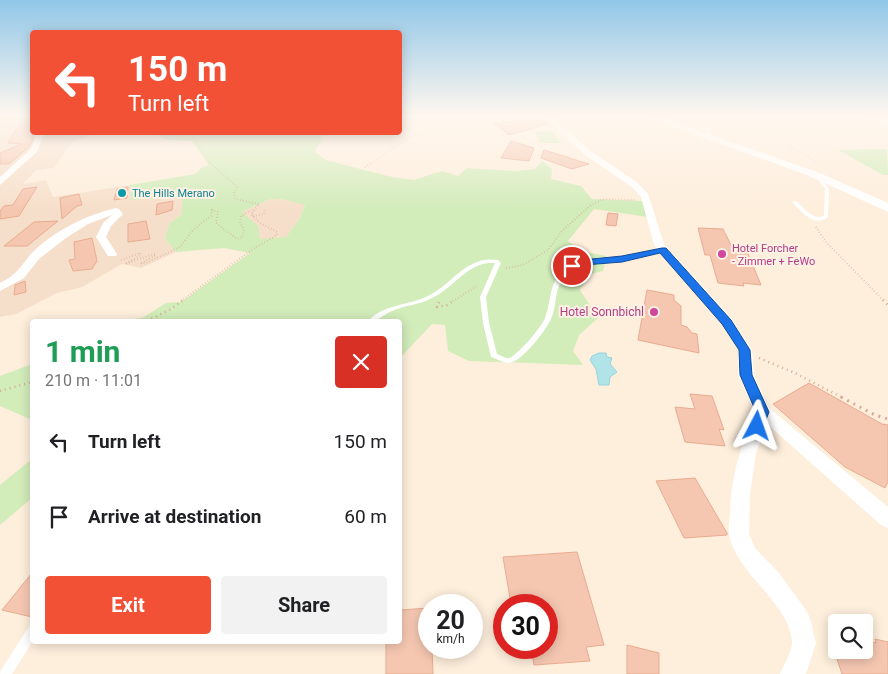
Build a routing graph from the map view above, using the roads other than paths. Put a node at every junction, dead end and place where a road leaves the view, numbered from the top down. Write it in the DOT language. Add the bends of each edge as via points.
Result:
graph roads {
  1 [pos="36,146"];
  2 [pos="581,146"];
  3 [pos="733,146"];
  4 [pos="16,168"];
  5 [pos="0,169"];
  6 [pos="822,178"];
  7 [pos="0,182"];
  8 [pos="794,202"];
  9 [pos="888,208"];
  10 [pos="662,250"];
  11 [pos="116,257"];
  12 [pos="0,287"];
  13 [pos="374,319"];
  14 [pos="763,412"];
  15 [pos="888,519"];
  16 [pos="30,635"];
  17 [pos="5,674"];
  18 [pos="794,674"];
  1 -- 4 [label="street"];
  2 -- 10 [label="street" via="635,185 645,196"];
  3 -- 6 [label="street"];
  4 -- 5 [label="street"];
  4 -- 7 [label="street"];
  6 -- 8 [label="lane" via="821,182 827,188 826,217 820,220 808,215"];
  6 -- 9 [label="street"];
  10 -- 13 [label="lane" via="572,266 554,288 546,320 520,356 512,360 494,355 486,323 483,298 498,263 496,261 485,261 466,270 434,295 382,311"];
  10 -- 14 [label="street" via="727,322 745,350 746,375"];
  11 -- 12 [label="street" via="102,237 106,225 118,214 116,211 99,215 66,234 34,258 26,270"];
  14 -- 15 [label="street"];
  14 -- 18 [label="street" via="747,453 740,494 739,534 748,555 798,618 804,643"];
  16 -- 17 [label="lane"];
}
